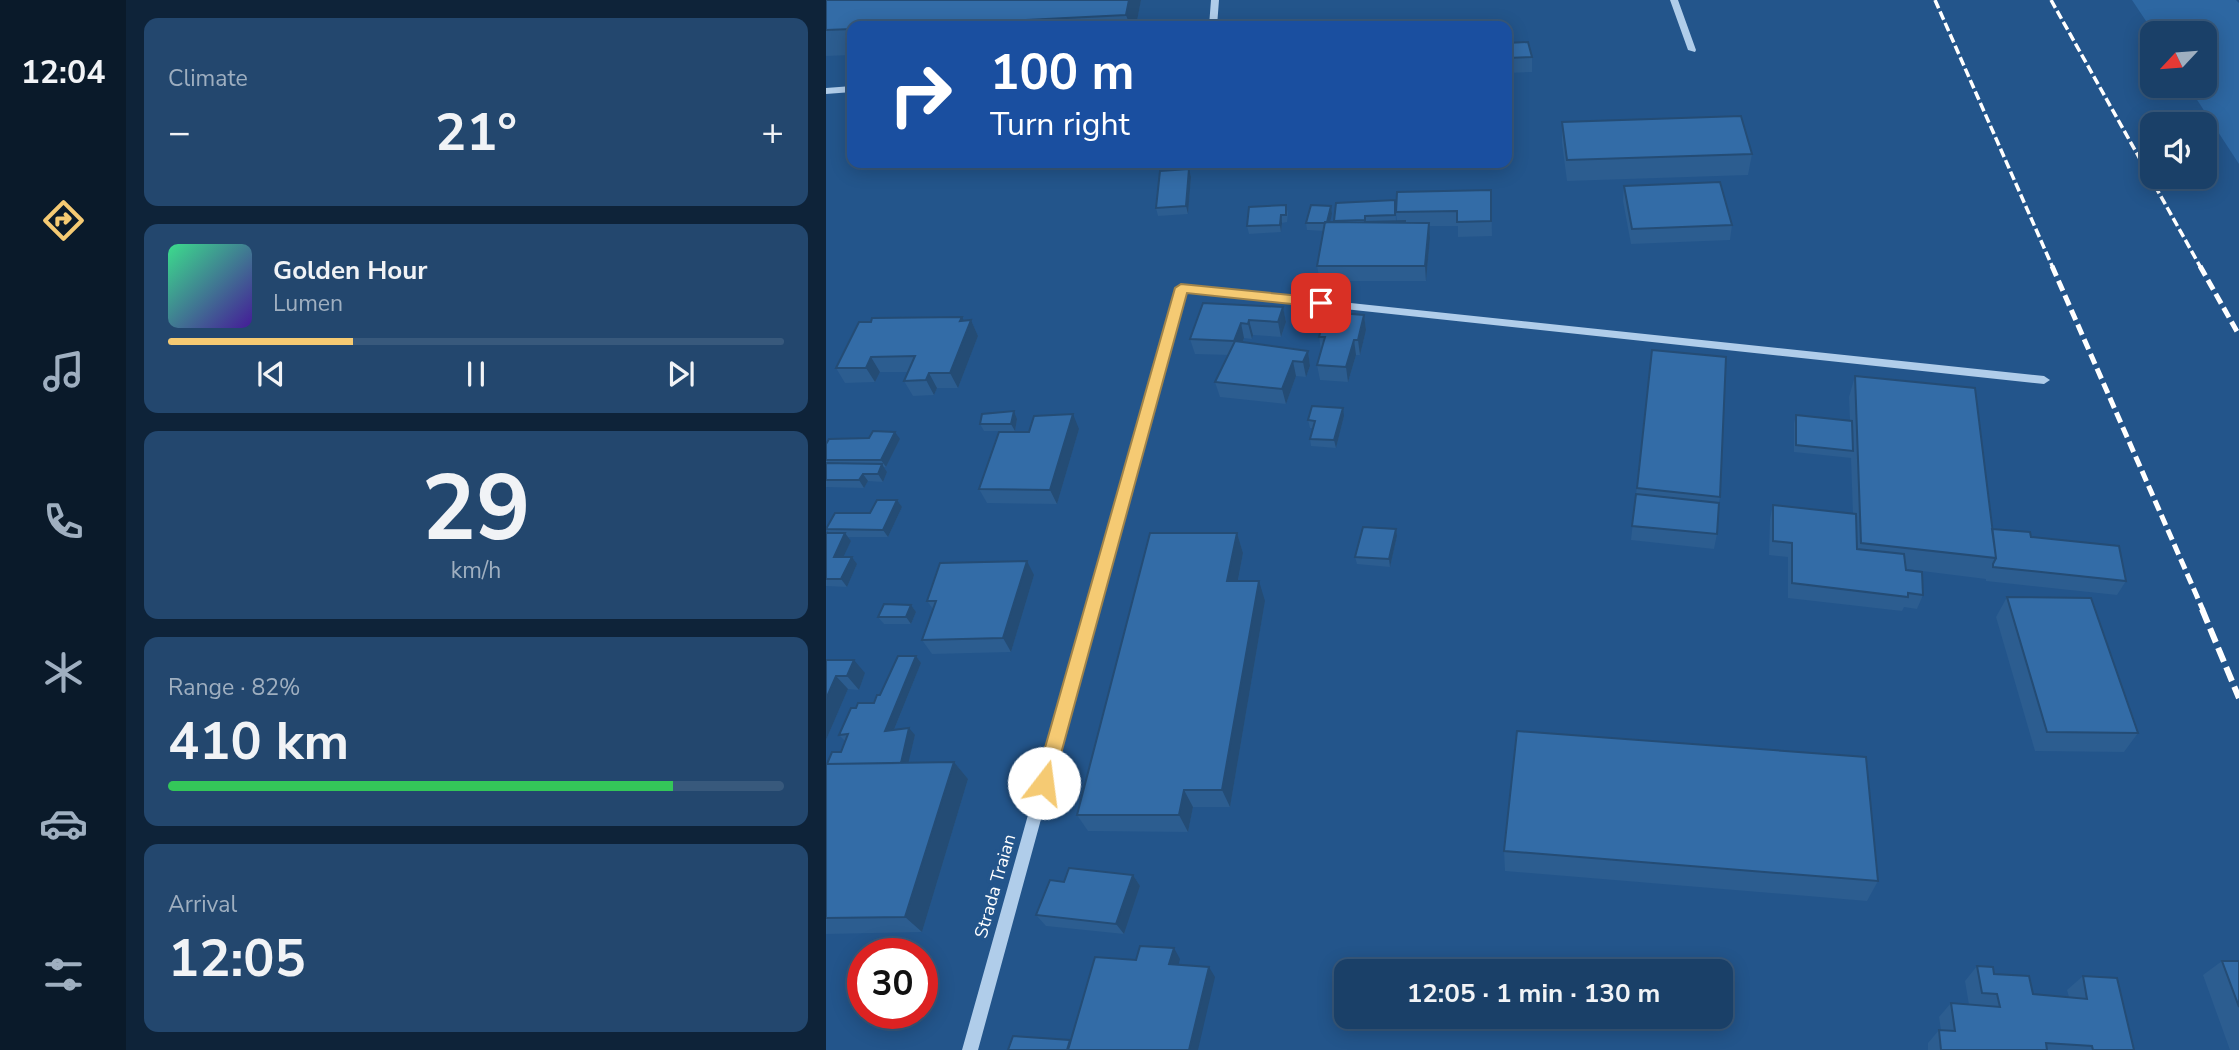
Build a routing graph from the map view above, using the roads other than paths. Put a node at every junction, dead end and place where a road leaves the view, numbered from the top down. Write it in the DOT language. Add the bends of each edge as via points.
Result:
graph roads {
  1 [pos="1215,0"];
  2 [pos="1674,0"];
  3 [pos="1213,21"];
  4 [pos="1692,50"];
  5 [pos="847,89"];
  6 [pos="826,91"];
  7 [pos="2044,380"];
  8 [pos="970,1050"];
  1 -- 3 [label="street"];
  2 -- 4 [label="lane"];
  5 -- 6 [label="street"];
  7 -- 8 [label="street, Strada Traian" via="1181,288"];
}
